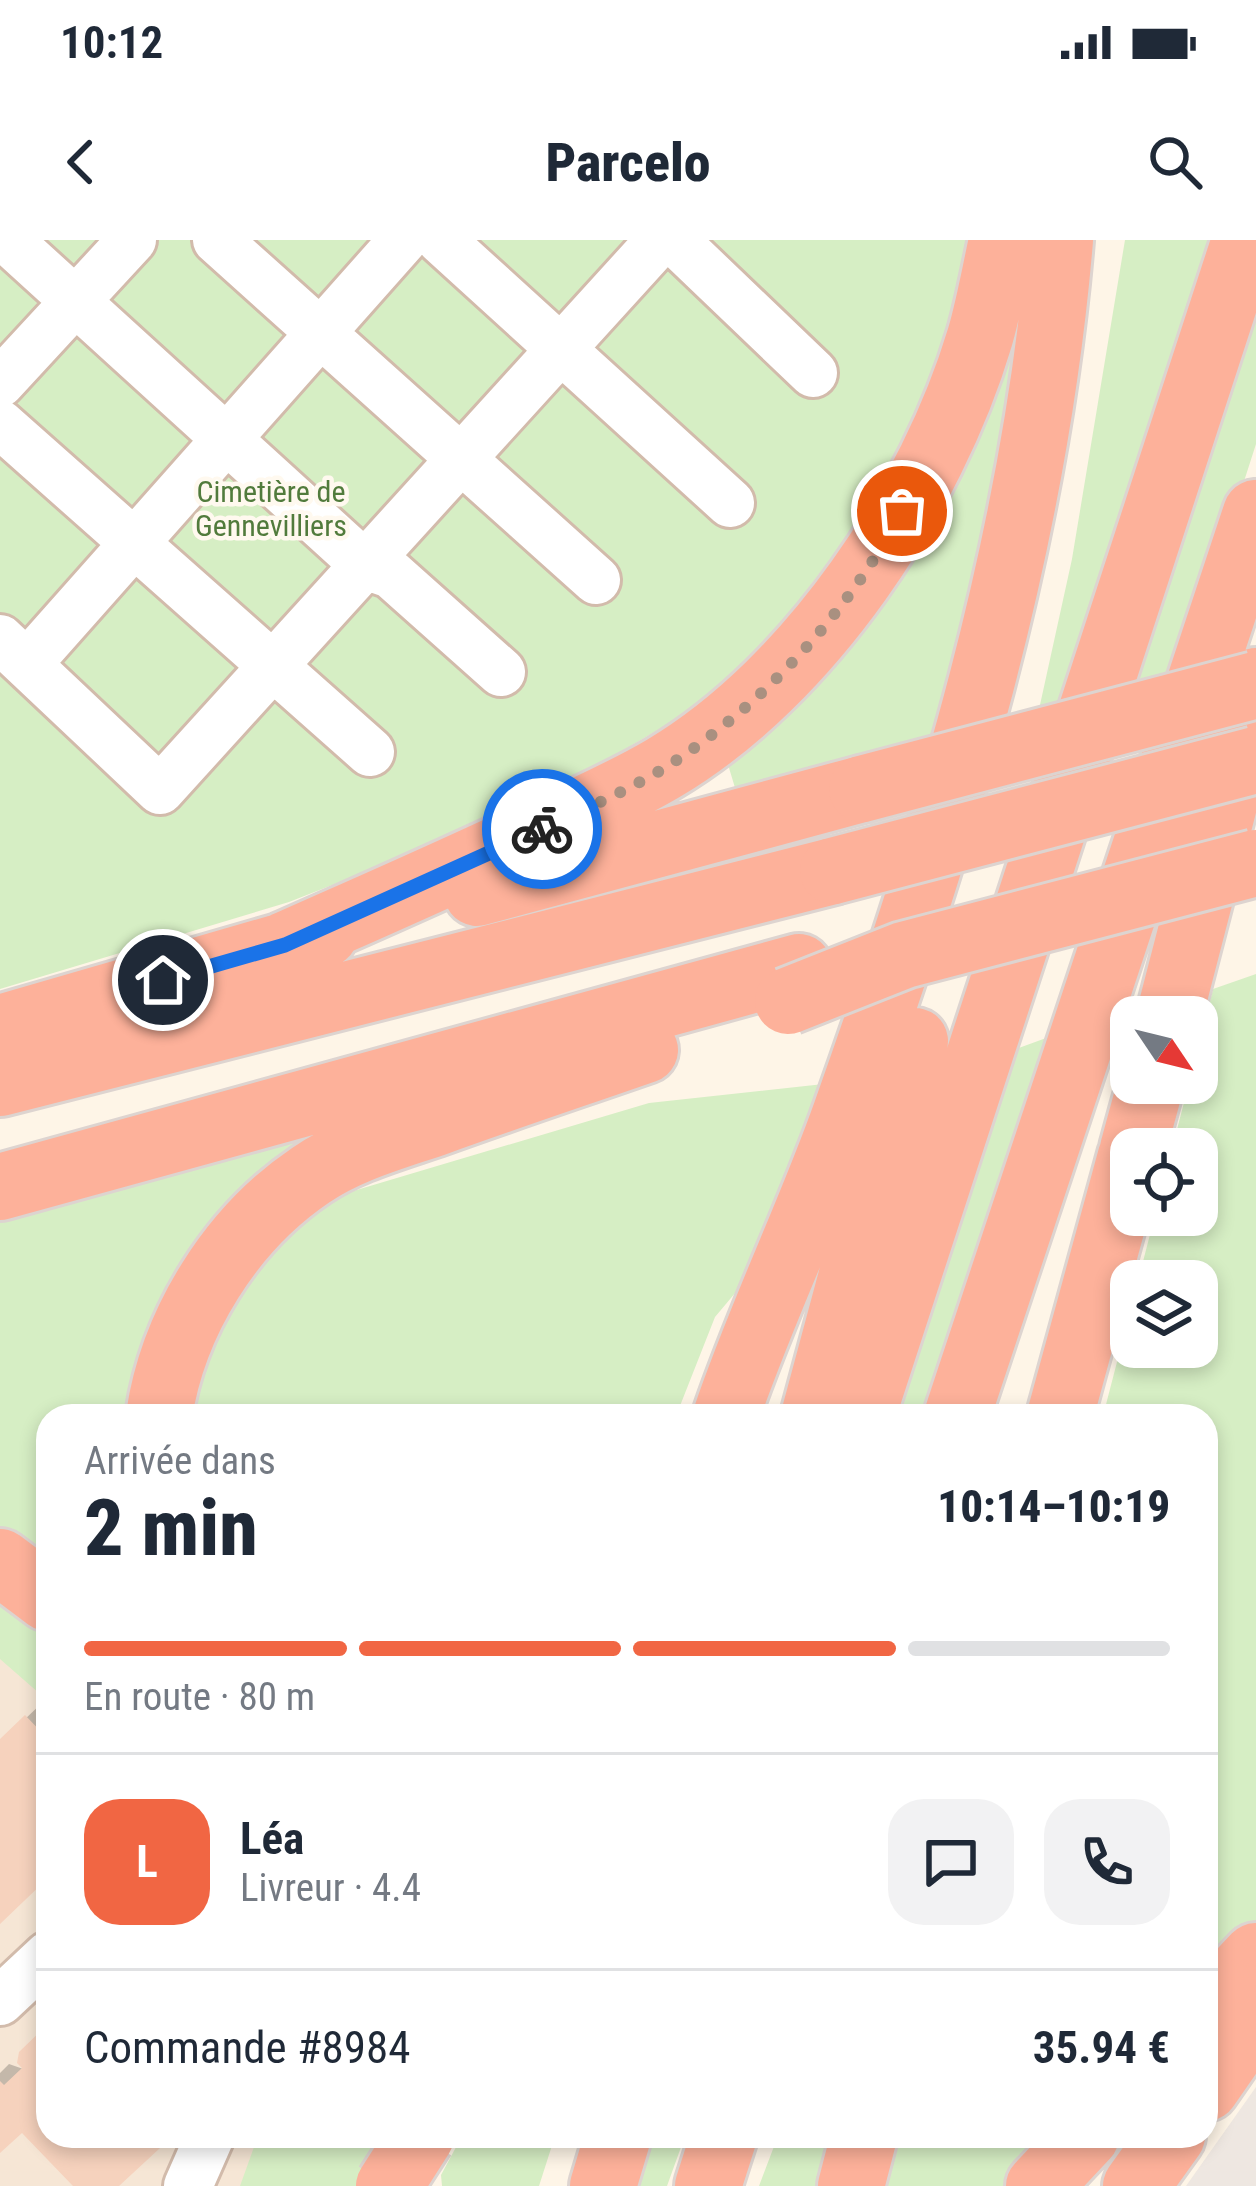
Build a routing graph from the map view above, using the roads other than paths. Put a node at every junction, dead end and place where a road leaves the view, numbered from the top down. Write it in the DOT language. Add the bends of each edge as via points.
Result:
graph roads {
  1 [pos="8,240"];
  2 [pos="132,240"];
  3 [pos="217,240"];
  4 [pos="403,240"];
  5 [pos="440,240"];
  6 [pos="660,240"];
  7 [pos="674,240"];
  8 [pos="1002,240"];
  9 [pos="1060,240"];
  10 [pos="1107,240"];
  11 [pos="1245,240"];
  12 [pos="75,302"];
  13 [pos="320,334"];
  14 [pos="561,349"];
  15 [pos="813,373"];
  16 [pos="0,383"];
  17 [pos="0,424"];
  18 [pos="226,439"];
  19 [pos="460,460"];
  20 [pos="730,503"];
  21 [pos="1256,513"];
  22 [pos="133,544"];
  23 [pos="364,565"];
  24 [pos="596,580"];
  25 [pos="14,652"];
  26 [pos="272,667"];
  27 [pos="501,672"];
  28 [pos="1256,683"];
  29 [pos="370,752"];
  30 [pos="1256,760"];
  31 [pos="1256,797"];
  32 [pos="1256,863"];
  33 [pos="285,945"];
  34 [pos="794,984"];
  35 [pos="1178,987"];
  36 [pos="0,1028"];
  37 [pos="0,1084"];
  38 [pos="891,1120"];
  39 [pos="0,1187"];
  40 [pos="1110,1233"];
  41 [pos="162,1404"];
  42 [pos="738,1404"];
  43 [pos="740,1404"];
  44 [pos="817,1404"];
  45 [pos="866,1404"];
  46 [pos="962,1404"];
  47 [pos="1063,1404"];
  48 [pos="0,1562"];
  49 [pos="36,1589"];
  50 [pos="1256,1956"];
  51 [pos="36,1967"];
  52 [pos="1218,1996"];
  53 [pos="0,2001"];
  54 [pos="1256,2016"];
  55 [pos="1218,2071"];
  56 [pos="205,2148"];
  57 [pos="405,2148"];
  58 [pos="414,2148"];
  59 [pos="614,2148"];
  60 [pos="720,2148"];
  61 [pos="861,2148"];
  62 [pos="1075,2148"];
  63 [pos="1163,2148"];
  64 [pos="188,2186"];
  65 [pos="389,2186"];
  66 [pos="410,2186"];
  67 [pos="603,2186"];
  68 [pos="708,2186"];
  69 [pos="851,2186"];
  70 [pos="1039,2186"];
  71 [pos="1136,2186"];
  1 -- 12 [label="street"];
  2 -- 12 [label="street"];
  3 -- 13 [label="street"];
  4 -- 13 [label="street"];
  5 -- 14 [label="street"];
  6 -- 14 [label="street"];
  7 -- 15 [label="street"];
  8 -- 33 [label="highway" via="979,339 885,543 826,625 748,706 665,767"];
  9 -- 42 [label="highway" via="1030,476 975,715 846,1112"];
  10 -- 38 [label="highway" via="1041,619"];
  11 -- 45 [label="highway"];
  12 -- 16 [label="street"];
  12 -- 18 [label="street"];
  13 -- 18 [label="street"];
  13 -- 19 [label="street"];
  14 -- 19 [label="street"];
  14 -- 20 [label="street"];
  17 -- 22 [label="street"];
  18 -- 22 [label="street"];
  18 -- 23 [label="street"];
  19 -- 23 [label="street"];
  19 -- 24 [label="street"];
  21 -- 46 [label="highway"];
  22 -- 25 [label="street"];
  22 -- 26 [label="street"];
  23 -- 26 [label="street"];
  23 -- 27 [label="street" via="392,574"];
  25 -- 26 [label="street" via="160,790"];
  26 -- 29 [label="street"];
  28 -- 33 [label="highway, bridge"];
  28 -- 35 [label="highway"];
  30 -- 37 [label="highway, bridge"];
  31 -- 35 [label="highway" via="1222,912"];
  32 -- 34 [label="highway, bridge"];
  33 -- 36 [label="highway"];
  34 -- 39 [label="highway"];
  34 -- 41 [label="highway" via="362,1148 311,1175 256,1224 188,1315"];
  38 -- 43 [label="highway"];
  38 -- 44 [label="highway"];
  40 -- 47 [label="highway"];
  48 -- 49 [label="highway"];
  50 -- 52 [label="highway"];
  51 -- 53 [label="street"];
  54 -- 55 [label="highway"];
  56 -- 64 [label="street"];
  57 -- 66 [label="highway"];
  58 -- 65 [label="highway, bridge"];
  59 -- 67 [label="highway"];
  60 -- 68 [label="highway"];
  61 -- 69 [label="highway"];
  62 -- 70 [label="highway"];
  63 -- 71 [label="highway"];
}
